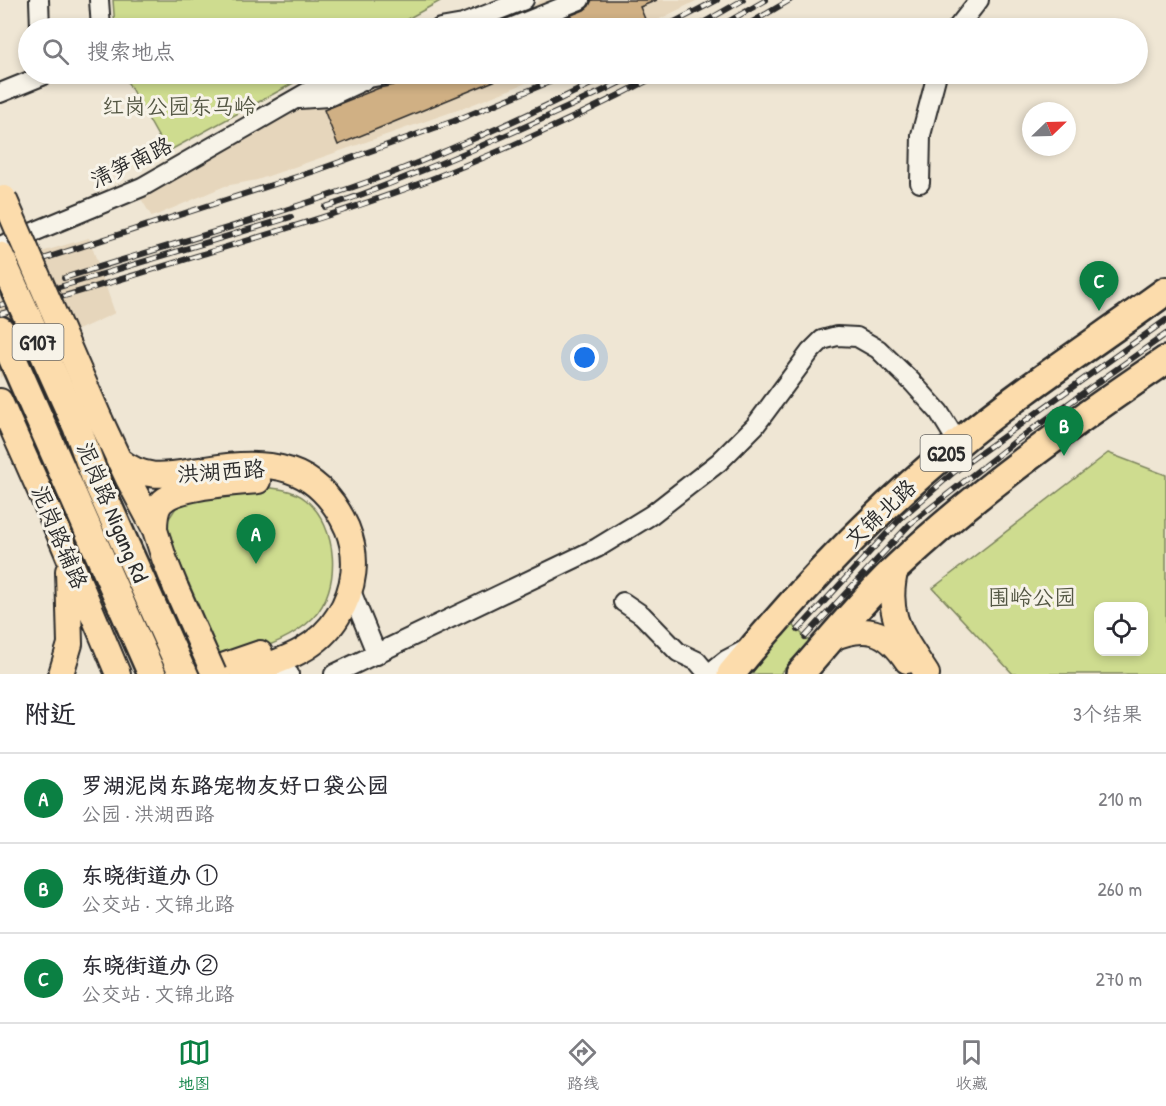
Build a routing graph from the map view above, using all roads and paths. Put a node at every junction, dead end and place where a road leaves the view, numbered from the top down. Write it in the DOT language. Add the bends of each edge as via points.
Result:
graph roads {
  1 [pos="39,0"];
  2 [pos="99,0"];
  3 [pos="491,0"];
  4 [pos="524,0"];
  5 [pos="580,0"];
  6 [pos="979,0"];
  7 [pos="40,18"];
  8 [pos="100,18"];
  9 [pos="454,18"];
  10 [pos="478,18"];
  11 [pos="535,18"];
  12 [pos="965,18"];
  13 [pos="22,84"];
  14 [pos="321,84"];
  15 [pos="356,84"];
  16 [pos="934,84"];
  17 [pos="0,93"];
  18 [pos="295,99"];
  19 [pos="920,183"];
  20 [pos="2,193"];
  21 [pos="0,246"];
  22 [pos="0,256"];
  23 [pos="1166,291"];
  24 [pos="0,330"];
  25 [pos="1166,360"];
  26 [pos="0,401"];
  27 [pos="89,423"];
  28 [pos="958,443"];
  29 [pos="118,459"];
  30 [pos="155,530"];
  31 [pos="164,558"];
  32 [pos="896,568"];
  33 [pos="351,591"];
  34 [pos="623,602"];
  35 [pos="81,618"];
  36 [pos="830,639"];
  37 [pos="754,645"];
  38 [pos="377,655"];
  39 [pos="252,671"];
  40 [pos="803,672"];
  41 [pos="62,674"];
  42 [pos="118,674"];
  43 [pos="152,674"];
  44 [pos="183,674"];
  45 [pos="199,674"];
  46 [pos="214,674"];
  47 [pos="289,674"];
  48 [pos="334,674"];
  49 [pos="708,674"];
  50 [pos="731,674"];
  51 [pos="915,674"];
  52 [pos="927,674"];
  1 -- 7 [label="street"];
  2 -- 8 [label="street"];
  3 -- 9 [label="street"];
  4 -- 10 [label="street"];
  5 -- 11 [label="street"];
  6 -- 12 [label="street"];
  13 -- 17 [label="street"];
  14 -- 18 [label="street, 清笋南路"];
  15 -- 18 [label="street" via="328,97"];
  16 -- 19 [label="street" via="921,135"];
  18 -- 21 [label="street, 清笋南路" via="142,187"];
  20 -- 27 [label="main road, bridge"];
  22 -- 27 [label="highway, G107, bridge"];
  23 -- 28 [label="highway, 文锦北路 / G205"];
  24 -- 43 [label="highway, 泥岗路 Nigang Rd / G107"];
  25 -- 32 [label="highway, G205" via="998,480"];
  26 -- 35 [label="main road, 泥岗路辅路" via="59,534"];
  27 -- 29 [label="main road"];
  27 -- 31 [label="main road" via="107,467"];
  27 -- 44 [label="highway, 泥岗路 Nigang Rd / G107" via="95,477"];
  28 -- 37 [label="highway, 文锦北路 / G205" via="847,543"];
  28 -- 38 [label="street" via="939,412 878,350 857,337 822,340 755,426 719,462 651,515 597,548"];
  29 -- 30 [label="main road"];
  29 -- 33 [label="main road, 洪湖西路" via="129,468 155,476 252,466 285,468 303,475 328,496 348,531 354,554"];
  30 -- 31 [label="main road"];
  30 -- 45 [label="main road, 洪湖西路" via="157,509 172,496 195,489 266,480 283,481 312,496 333,532 338,577 332,599 321,617 274,648"];
  31 -- 46 [label="main road, bridge"];
  32 -- 36 [label="highway, G205"];
  32 -- 52 [label="main road" via="893,612"];
  33 -- 38 [label="street"];
  33 -- 39 [label="main road, 洪湖西路" via="321,639"];
  34 -- 49 [label="street"];
  35 -- 41 [label="main road"];
  35 -- 42 [label="main road, 泥岗路辅路"];
  36 -- 40 [label="highway, G205"];
  36 -- 51 [label="main road" via="859,630 875,632 894,645"];
  37 -- 49 [label="street"];
  37 -- 50 [label="highway, 文锦北路 / G205"];
  38 -- 48 [label="street"];
  39 -- 47 [label="street"];
}
